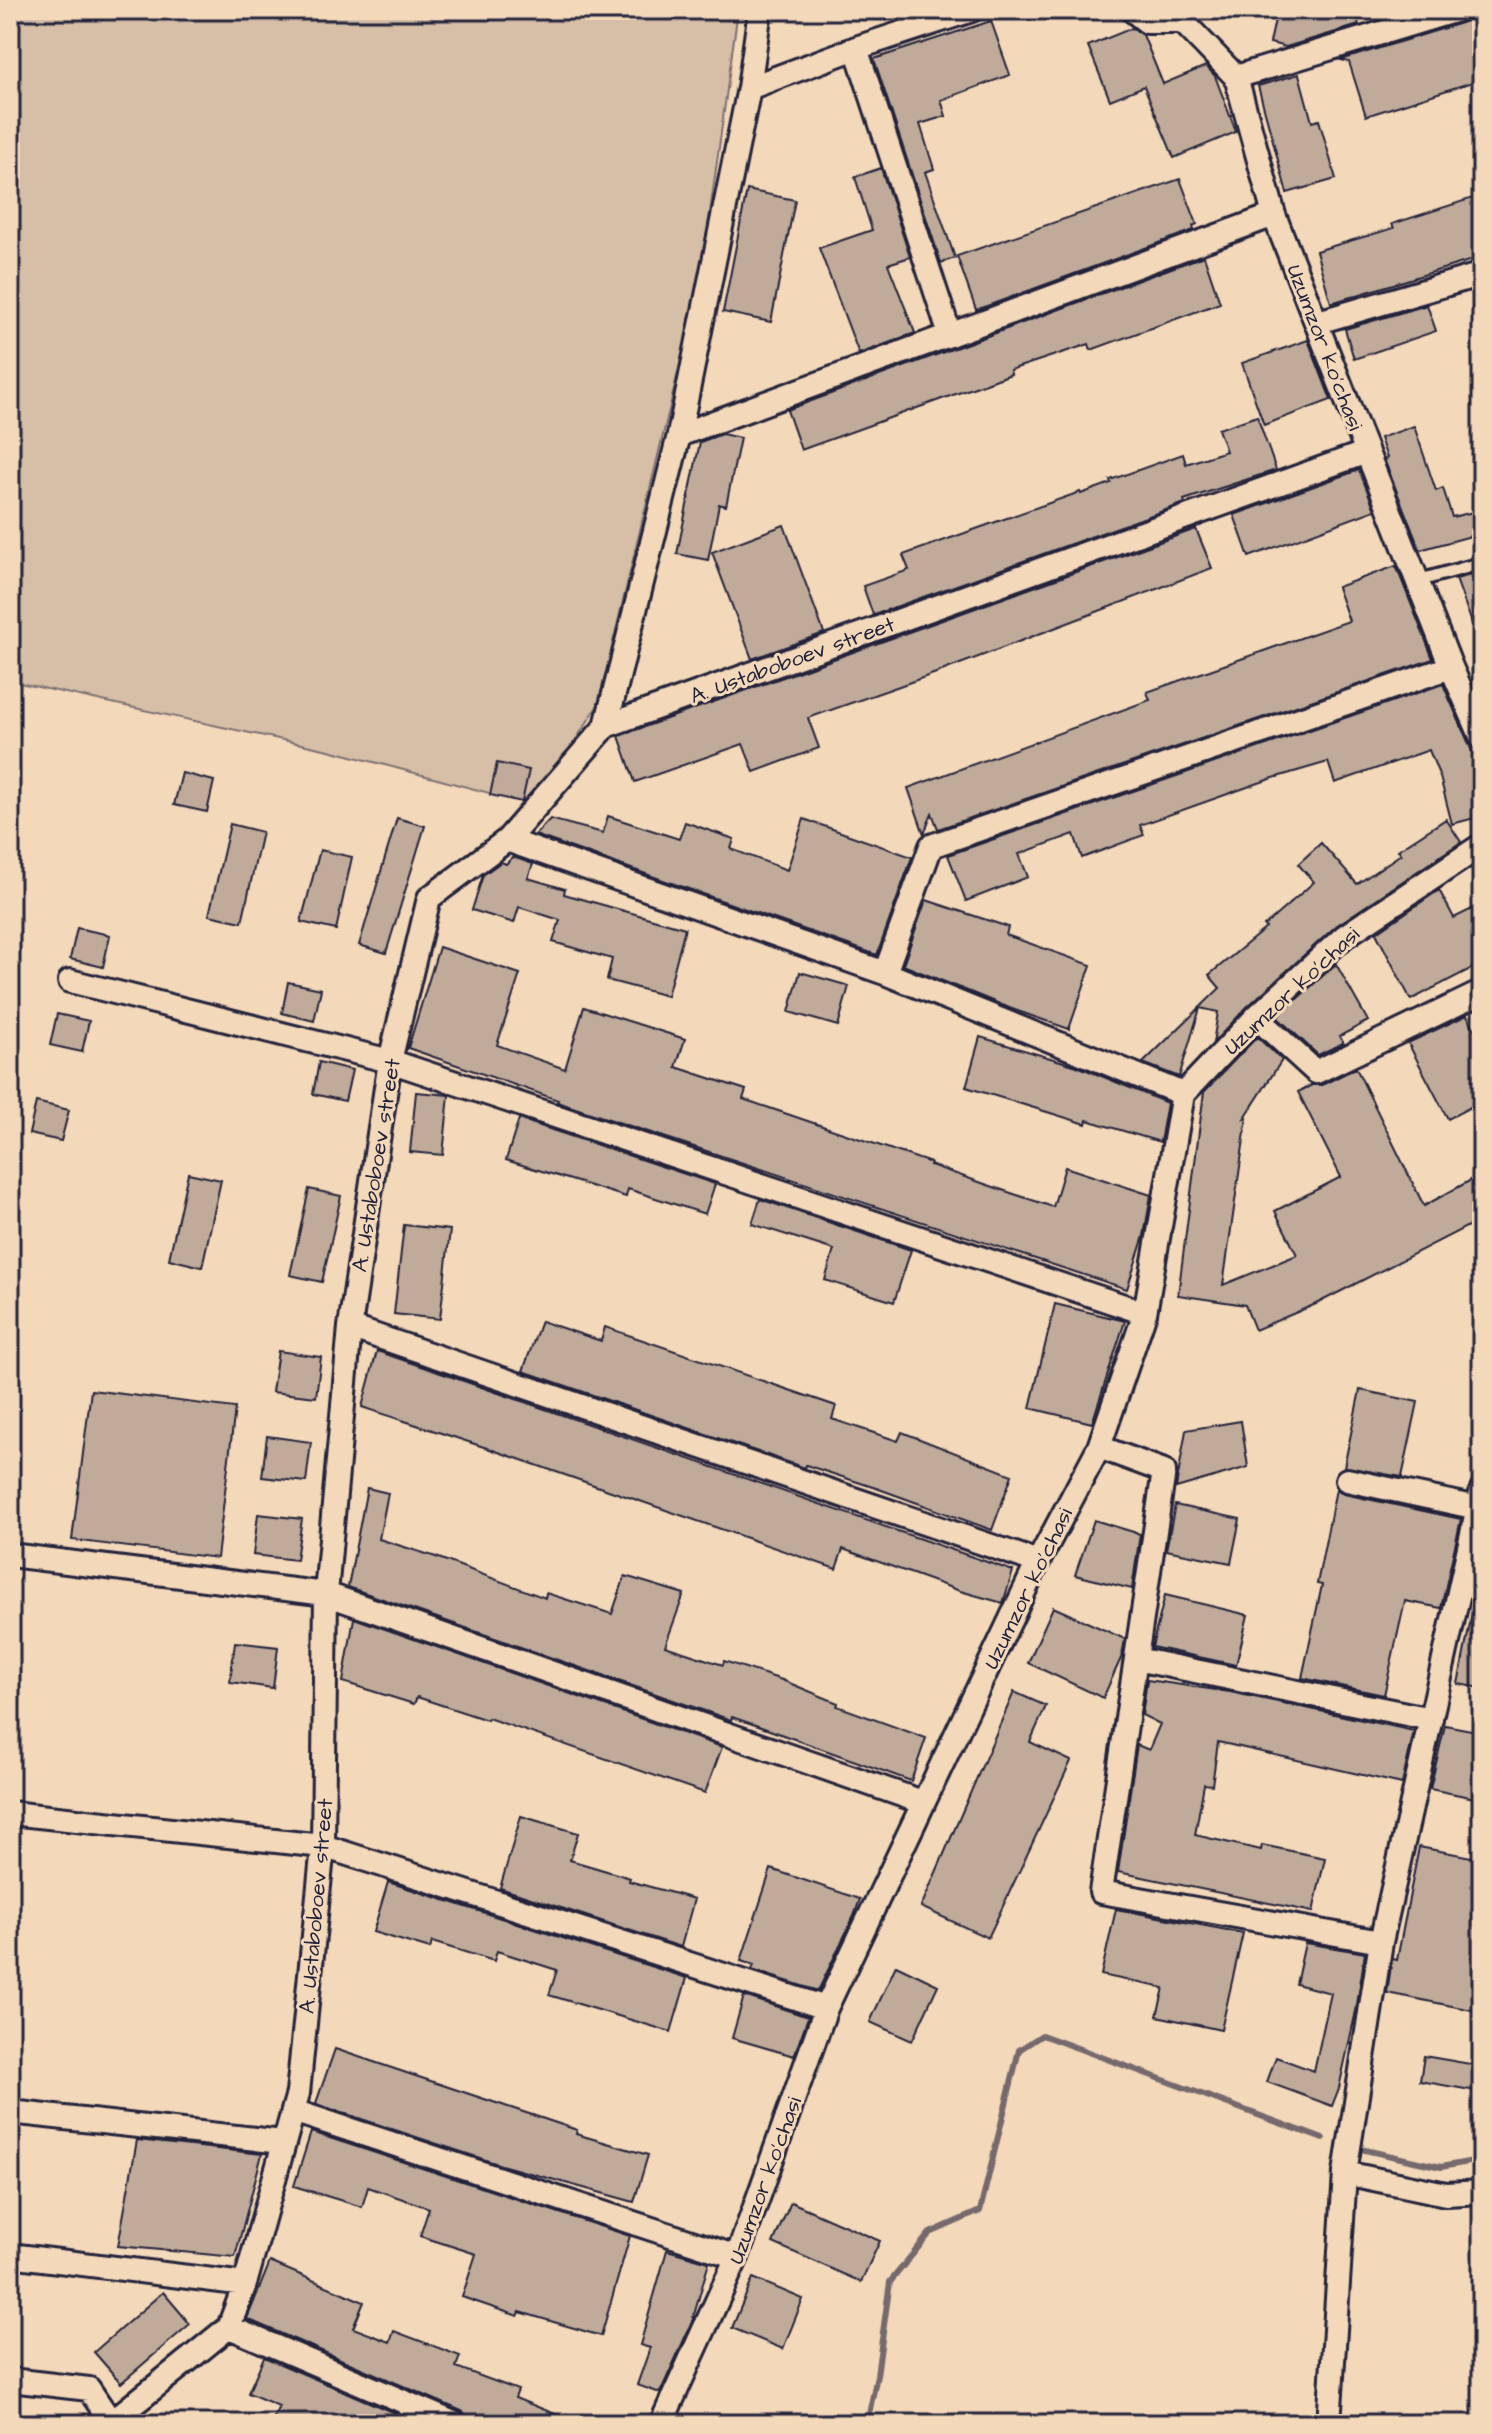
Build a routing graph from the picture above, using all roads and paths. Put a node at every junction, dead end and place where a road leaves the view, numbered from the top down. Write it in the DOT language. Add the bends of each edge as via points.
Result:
graph roads {
  1 [pos="760,10"];
  2 [pos="972,10"];
  3 [pos="1132,10"];
  4 [pos="1457,10"];
  5 [pos="1185,16"];
  6 [pos="856,48"];
  7 [pos="1236,77"];
  8 [pos="749,88"];
  9 [pos="1274,215"];
  10 [pos="1482,274"];
  11 [pos="1318,322"];
  12 [pos="950,335"];
  13 [pos="679,435"];
  14 [pos="1367,452"];
  15 [pos="1482,563"];
  16 [pos="1417,581"];
  17 [pos="1451,667"];
  18 [pos="606,726"];
  19 [pos="1482,738"];
  20 [pos="507,840"];
  21 [pos="1482,845"];
  22 [pos="885,973"];
  23 [pos="70,981"];
  24 [pos="1482,992"];
  25 [pos="1256,1017"];
  26 [pos="390,1061"];
  27 [pos="1183,1094"];
  28 [pos="1145,1313"];
  29 [pos="350,1327"];
  30 [pos="1099,1447"];
  31 [pos="1347,1480"];
  32 [pos="1480,1499"];
  33 [pos="10,1555"];
  34 [pos="1038,1562"];
  35 [pos="326,1594"];
  36 [pos="1136,1659"];
  37 [pos="1431,1719"];
  38 [pos="922,1802"];
  39 [pos="10,1813"];
  40 [pos="323,1846"];
  41 [pos="1381,1942"];
  42 [pos="826,2008"];
  43 [pos="293,2111"];
  44 [pos="10,2112"];
  45 [pos="283,2142"];
  46 [pos="1345,2173"];
  47 [pos="1482,2192"];
  48 [pos="10,2255"];
  49 [pos="737,2257"];
  50 [pos="245,2284"];
  51 [pos="229,2327"];
  52 [pos="10,2380"];
  53 [pos="110,2423"];
  54 [pos="456,2424"];
  55 [pos="661,2424"];
  56 [pos="1329,2424"];
  1 -- 8 [label="street"];
  2 -- 6 [label="street"];
  3 -- 5 [label="street" via="1147,22"];
  4 -- 7 [label="street"];
  5 -- 7 [label="street, Uzumzor ko'chasi"];
  6 -- 8 [label="street"];
  6 -- 12 [label="street"];
  7 -- 9 [label="street, Uzumzor ko'chasi"];
  8 -- 13 [label="street"];
  9 -- 11 [label="street, Uzumzor ko'chasi"];
  9 -- 12 [label="street"];
  10 -- 11 [label="street"];
  11 -- 14 [label="street, Uzumzor ko'chasi"];
  12 -- 13 [label="street"];
  13 -- 18 [label="street"];
  14 -- 16 [label="street, Uzumzor ko'chasi"];
  14 -- 18 [label="street, A. Ustaboboev street"];
  15 -- 16 [label="lane"];
  16 -- 17 [label="street, Uzumzor ko'chasi"];
  17 -- 19 [label="street, Uzumzor ko'chasi"];
  17 -- 22 [label="street" via="931,846"];
  18 -- 20 [label="street, A. Ustaboboev street"];
  20 -- 22 [label="street"];
  20 -- 26 [label="street, A. Ustaboboev street" via="429,898"];
  21 -- 25 [label="street, Uzumzor ko'chasi" via="1345,936"];
  22 -- 27 [label="street"];
  23 -- 26 [label="street"];
  24 -- 25 [label="street" via="1316,1072"];
  25 -- 27 [label="street, Uzumzor ko'chasi"];
  26 -- 28 [label="street"];
  26 -- 29 [label="street, A. Ustaboboev street"];
  27 -- 28 [label="street, Uzumzor ko'chasi"];
  28 -- 30 [label="street, Uzumzor ko'chasi"];
  29 -- 34 [label="street"];
  29 -- 35 [label="street, A. Ustaboboev street"];
  30 -- 34 [label="street, Uzumzor ko'chasi"];
  30 -- 36 [label="street" via="1164,1471"];
  31 -- 32 [label="street"];
  32 -- 37 [label="street"];
  33 -- 35 [label="street"];
  34 -- 38 [label="street, Uzumzor ko'chasi"];
  35 -- 38 [label="street"];
  35 -- 40 [label="street, A. Ustaboboev street"];
  36 -- 37 [label="street"];
  36 -- 41 [label="street" via="1101,1892"];
  37 -- 41 [label="street"];
  38 -- 42 [label="street, Uzumzor ko'chasi"];
  39 -- 40 [label="street"];
  40 -- 42 [label="street"];
  40 -- 43 [label="street, A. Ustaboboev street"];
  41 -- 46 [label="street"];
  42 -- 49 [label="street, Uzumzor ko'chasi"];
  43 -- 45 [label="street, A. Ustaboboev street"];
  43 -- 49 [label="street"];
  44 -- 45 [label="street"];
  45 -- 50 [label="street, A. Ustaboboev street"];
  46 -- 47 [label="street" via="1446,2194"];
  46 -- 56 [label="street"];
  48 -- 50 [label="street"];
  49 -- 55 [label="street, Uzumzor ko'chasi"];
  50 -- 51 [label="street, A. Ustaboboev street"];
  51 -- 53 [label="street"];
  51 -- 54 [label="street"];
  52 -- 53 [label="street" via="89,2389"];
}
